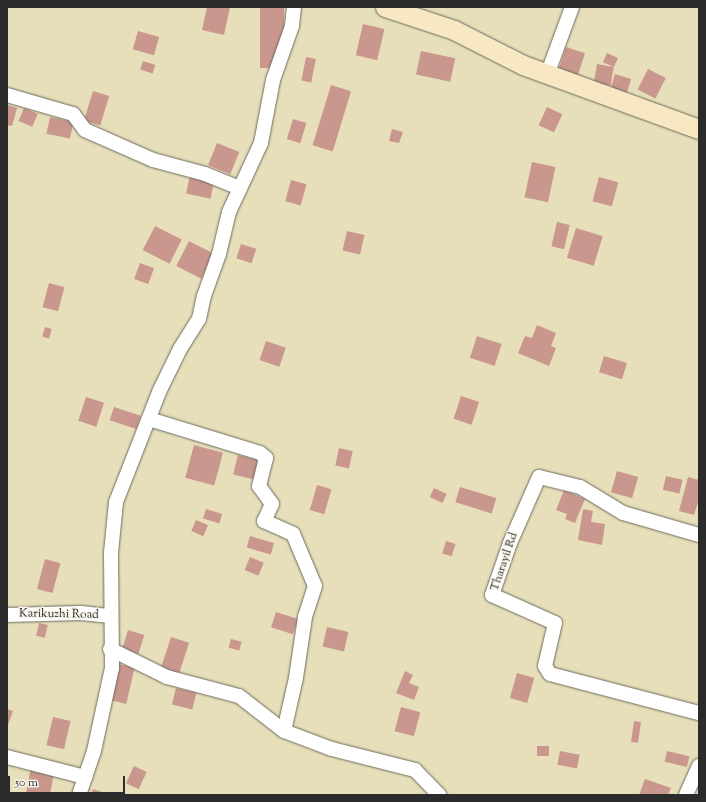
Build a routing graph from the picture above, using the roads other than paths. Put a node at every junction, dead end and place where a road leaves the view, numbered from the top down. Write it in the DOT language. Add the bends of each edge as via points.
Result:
graph roads {
  1 [pos="294,7"];
  2 [pos="385,7"];
  3 [pos="572,7"];
  4 [pos="547,75"];
  5 [pos="7,95"];
  6 [pos="699,129"];
  7 [pos="240,188"];
  8 [pos="149,419"];
  9 [pos="699,535"];
  10 [pos="7,615"];
  11 [pos="111,616"];
  12 [pos="110,649"];
  13 [pos="699,713"];
  14 [pos="284,731"];
  15 [pos="7,757"];
  16 [pos="699,766"];
  17 [pos="85,777"];
  18 [pos="433,793"];
  19 [pos="79,795"];
  20 [pos="686,795"];
  1 -- 7 [label="street" via="292,26 273,80 261,143"];
  2 -- 4 [label="main road" via="454,30"];
  3 -- 4 [label="street"];
  4 -- 6 [label="main road"];
  5 -- 7 [label="street" via="73,114 85,130 153,160 205,174"];
  7 -- 8 [label="street" via="229,212 199,319 180,349"];
  8 -- 11 [label="street" via="116,502 111,553"];
  8 -- 14 [label="street" via="260,453 266,458 259,486 272,504 264,521 293,534 315,586 305,617"];
  9 -- 13 [label="street, Tharayil Rd" via="623,513 580,487 539,477 510,543 492,595 555,623 545,666 550,674"];
  10 -- 11 [label="street, Karikuzhi Road" via="73,612"];
  11 -- 12 [label="street"];
  12 -- 14 [label="street" via="167,677 239,696"];
  12 -- 17 [label="street" via="112,668 94,751"];
  14 -- 18 [label="street" via="332,749 414,770"];
  15 -- 17 [label="street"];
  16 -- 20 [label="street"];
  17 -- 19 [label="street"];
}
